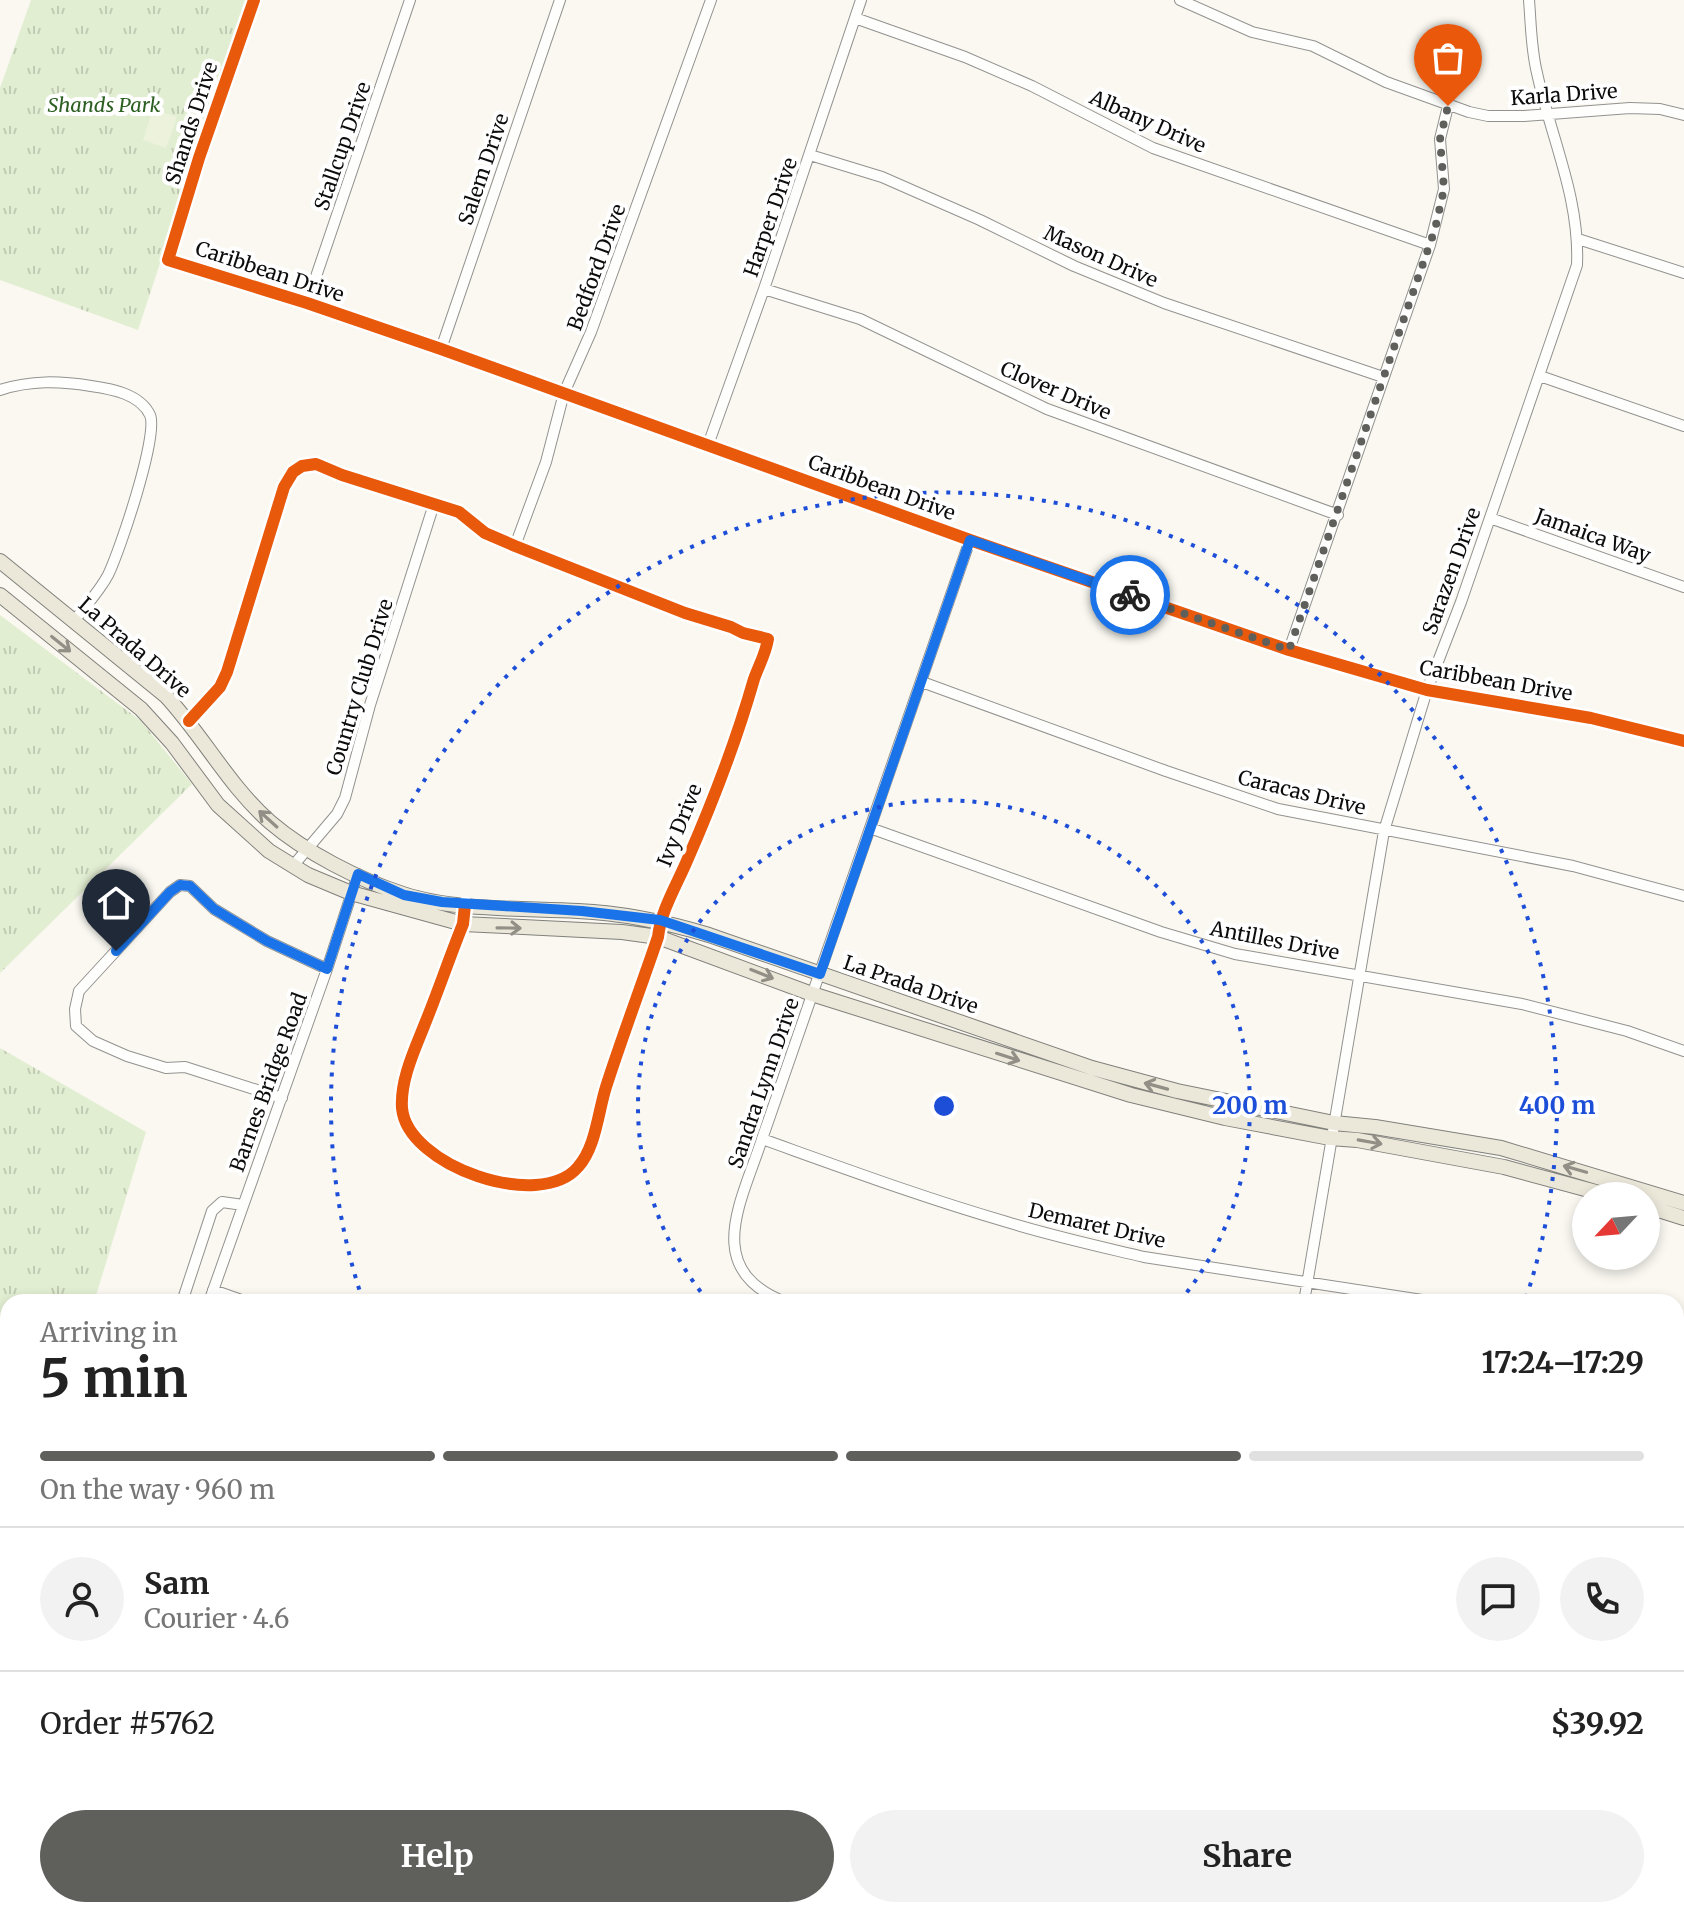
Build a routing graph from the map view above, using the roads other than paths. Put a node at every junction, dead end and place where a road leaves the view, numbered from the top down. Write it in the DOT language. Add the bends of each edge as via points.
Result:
graph roads {
  1 [pos="254,0"];
  2 [pos="410,0"];
  3 [pos="560,0"];
  4 [pos="711,0"];
  5 [pos="861,0"];
  6 [pos="1180,0"];
  7 [pos="1529,0"];
  8 [pos="855,18"];
  9 [pos="1448,106"];
  10 [pos="1549,114"];
  11 [pos="1684,115"];
  12 [pos="810,155"];
  13 [pos="1578,239"];
  14 [pos="1430,245"];
  15 [pos="168,260"];
  16 [pos="1684,273"];
  17 [pos="764,289"];
  18 [pos="307,303"];
  19 [pos="441,349"];
  20 [pos="1540,376"];
  21 [pos="1383,377"];
  22 [pos="0,390"];
  23 [pos="564,393"];
  24 [pos="1684,426"];
  25 [pos="708,445"];
  26 [pos="434,504"];
  27 [pos="1338,515"];
  28 [pos="1490,518"];
  29 [pos="970,540"];
  30 [pos="515,546"];
  31 [pos="0,561"];
  32 [pos="1684,587"];
  33 [pos="0,595"];
  34 [pos="75,620"];
  35 [pos="1289,650"];
  36 [pos="143,675"];
  37 [pos="922,682"];
  38 [pos="1427,690"];
  39 [pos="131,700"];
  40 [pos="189,721"];
  41 [pos="1684,741"];
  42 [pos="870,828"];
  43 [pos="1384,831"];
  44 [pos="306,848"];
  45 [pos="292,867"];
  46 [pos="358,874"];
  47 [pos="351,893"];
  48 [pos="1684,896"];
  49 [pos="465,905"];
  50 [pos="582,911"];
  51 [pos="660,920"];
  52 [pos="463,924"];
  53 [pos="578,930"];
  54 [pos="658,937"];
  55 [pos="327,969"];
  56 [pos="820,974"];
  57 [pos="1360,974"];
  58 [pos="812,994"];
  59 [pos="1684,1051"];
  60 [pos="282,1098"];
  61 [pos="1332,1131"];
  62 [pos="762,1139"];
  63 [pos="1596,1182"];
  64 [pos="1572,1185"];
  65 [pos="1660,1201"];
  66 [pos="1684,1203"];
  67 [pos="243,1205"];
  68 [pos="1660,1206"];
  69 [pos="1684,1218"];
  70 [pos="1307,1281"];
  71 [pos="213,1290"];
  72 [pos="185,1294"];
  73 [pos="212,1294"];
  74 [pos="224,1294"];
  75 [pos="765,1294"];
  76 [pos="1305,1294"];
  77 [pos="1386,1294"];
  1 -- 15 [label="street, Shands Drive"];
  2 -- 18 [label="street, Stallcup Drive"];
  3 -- 19 [label="street, Salem Drive"];
  4 -- 23 [label="street, Bedford Drive"];
  5 -- 8 [label="street, Harper Drive"];
  6 -- 9 [label="street, Karla Drive" via="1252,32 1313,46"];
  7 -- 10 [label="street, Sarazen Drive" via="1537,73"];
  8 -- 12 [label="street, Harper Drive"];
  8 -- 14 [label="street, Albany Drive" via="1032,86 1153,148"];
  9 -- 10 [label="street, Karla Drive" via="1488,116"];
  9 -- 14 [label="street" via="1440,139 1444,189"];
  10 -- 11 [label="street, Karla Drive" via="1630,108"];
  10 -- 13 [label="street, Sarazen Drive"];
  12 -- 17 [label="street, Harper Drive"];
  12 -- 21 [label="street, Mason Drive" via="882,177 1164,303"];
  13 -- 16 [label="street"];
  13 -- 20 [label="street, Sarazen Drive" via="1577,265"];
  14 -- 21 [label="street"];
  15 -- 18 [label="street, Caribbean Drive"];
  17 -- 25 [label="street, Harper Drive"];
  17 -- 27 [label="street, Clover Drive" via="860,319 1047,409"];
  18 -- 19 [label="street, Caribbean Drive"];
  19 -- 23 [label="street, Caribbean Drive"];
  20 -- 24 [label="street"];
  20 -- 28 [label="street, Sarazen Drive"];
  21 -- 27 [label="street"];
  22 -- 34 [label="street" via="41,382 111,389 132,397 152,420 147,454 113,563"];
  23 -- 25 [label="street, Caribbean Drive"];
  23 -- 30 [label="street, Bedford Drive"];
  25 -- 29 [label="street, Caribbean Drive"];
  26 -- 30 [label="street, Ivy Drive" via="459,512 485,533"];
  26 -- 40 [label="street, Ivy Drive" via="316,464 293,472 227,672"];
  26 -- 44 [label="street, Country Club Drive" via="345,798"];
  27 -- 35 [label="street"];
  28 -- 32 [label="street, Jamaica Way"];
  28 -- 38 [label="street, Sarazen Drive"];
  29 -- 35 [label="street, Caribbean Drive"];
  29 -- 37 [label="street, Sandra Lynn Drive"];
  30 -- 51 [label="street, Ivy Drive" via="685,613 768,639 743,719"];
  31 -- 34 [label="main road, La Prada Drive"];
  33 -- 39 [label="main road, La Prada Drive, one-way"];
  34 -- 36 [label="main road, La Prada Drive"];
  35 -- 38 [label="street, Caribbean Drive"];
  36 -- 39 [label="main road"];
  36 -- 40 [label="main road, La Prada Drive"];
  37 -- 42 [label="street, Sandra Lynn Drive"];
  37 -- 43 [label="street, Caracas Drive" via="1278,809"];
  38 -- 41 [label="street, Caribbean Drive" via="1591,718"];
  38 -- 43 [label="street, Sarazen Drive"];
  39 -- 45 [label="main road, La Prada Drive" via="164,732 218,805"];
  44 -- 40 [label="main road, La Prada Drive, one-way" via="241,793"];
  42 -- 56 [label="street, Sandra Lynn Drive"];
  42 -- 57 [label="street, Antilles Drive" via="1161,932 1235,954"];
  43 -- 48 [label="street, Caracas Drive" via="1573,866"];
  43 -- 57 [label="street, Sarazen Drive"];
  44 -- 45 [label="street, Country Club Drive"];
  44 -- 46 [label="main road, La Prada Drive"];
  45 -- 47 [label="main road, La Prada Drive"];
  46 -- 47 [label="street, Barnes Bridge Road"];
  46 -- 49 [label="main road, La Prada Drive" via="404,895"];
  47 -- 52 [label="main road, La Prada Drive"];
  47 -- 55 [label="street, Barnes Bridge Road"];
  49 -- 50 [label="main road, La Prada Drive"];
  49 -- 52 [label="street, Ivy Drive"];
  50 -- 51 [label="main road, La Prada Drive"];
  50 -- 53 [label="main road"];
  51 -- 54 [label="street, Ivy Drive"];
  51 -- 56 [label="main road, La Prada Drive"];
  52 -- 53 [label="main road, La Prada Drive, one-way"];
  52 -- 54 [label="street, Ivy Drive" via="412,1057 402,1109 409,1129 440,1157 472,1173 527,1187 568,1178 581,1165"];
  53 -- 54 [label="main road, La Prada Drive"];
  54 -- 58 [label="main road, La Prada Drive, one-way"];
  55 -- 60 [label="street, Barnes Bridge Road"];
  55 -- 60 [label="street" via="267,941 214,909 190,886 180,885 79,991 76,1026 93,1041 166,1068 185,1067"];
  56 -- 58 [label="street, Sandra Lynn Drive"];
  61 -- 56 [label="main road, La Prada Drive, one-way" via="1092,1068"];
  57 -- 59 [label="street, Antilles Drive" via="1522,1004"];
  57 -- 61 [label="street, Sarazen Drive"];
  58 -- 61 [label="main road, La Prada Drive, one-way" via="1131,1095 1225,1118"];
  58 -- 62 [label="street, Sandra Lynn Drive"];
  60 -- 67 [label="street, Barnes Bridge Road"];
  63 -- 61 [label="main road, La Prada Drive, one-way" via="1501,1148 1375,1127"];
  61 -- 64 [label="main road, La Prada Drive, one-way"];
  61 -- 70 [label="street, Sarazen Drive"];
  62 -- 70 [label="street, Demaret Drive" via="1008,1223 1144,1257"];
  62 -- 75 [label="street, Sandra Lynn Drive" via="739,1208 734,1252"];
  65 -- 66 [label="main road, La Prada Drive"];
  67 -- 71 [label="street, Barnes Bridge Road"];
  67 -- 72 [label="street" via="222,1202 212,1211"];
  68 -- 69 [label="main road, La Prada Drive"];
  70 -- 76 [label="street, Sarazen Drive"];
  70 -- 77 [label="street, Demaret Drive"];
  71 -- 73 [label="street, Barnes Bridge Road"];
  71 -- 74 [label="street"];
}
